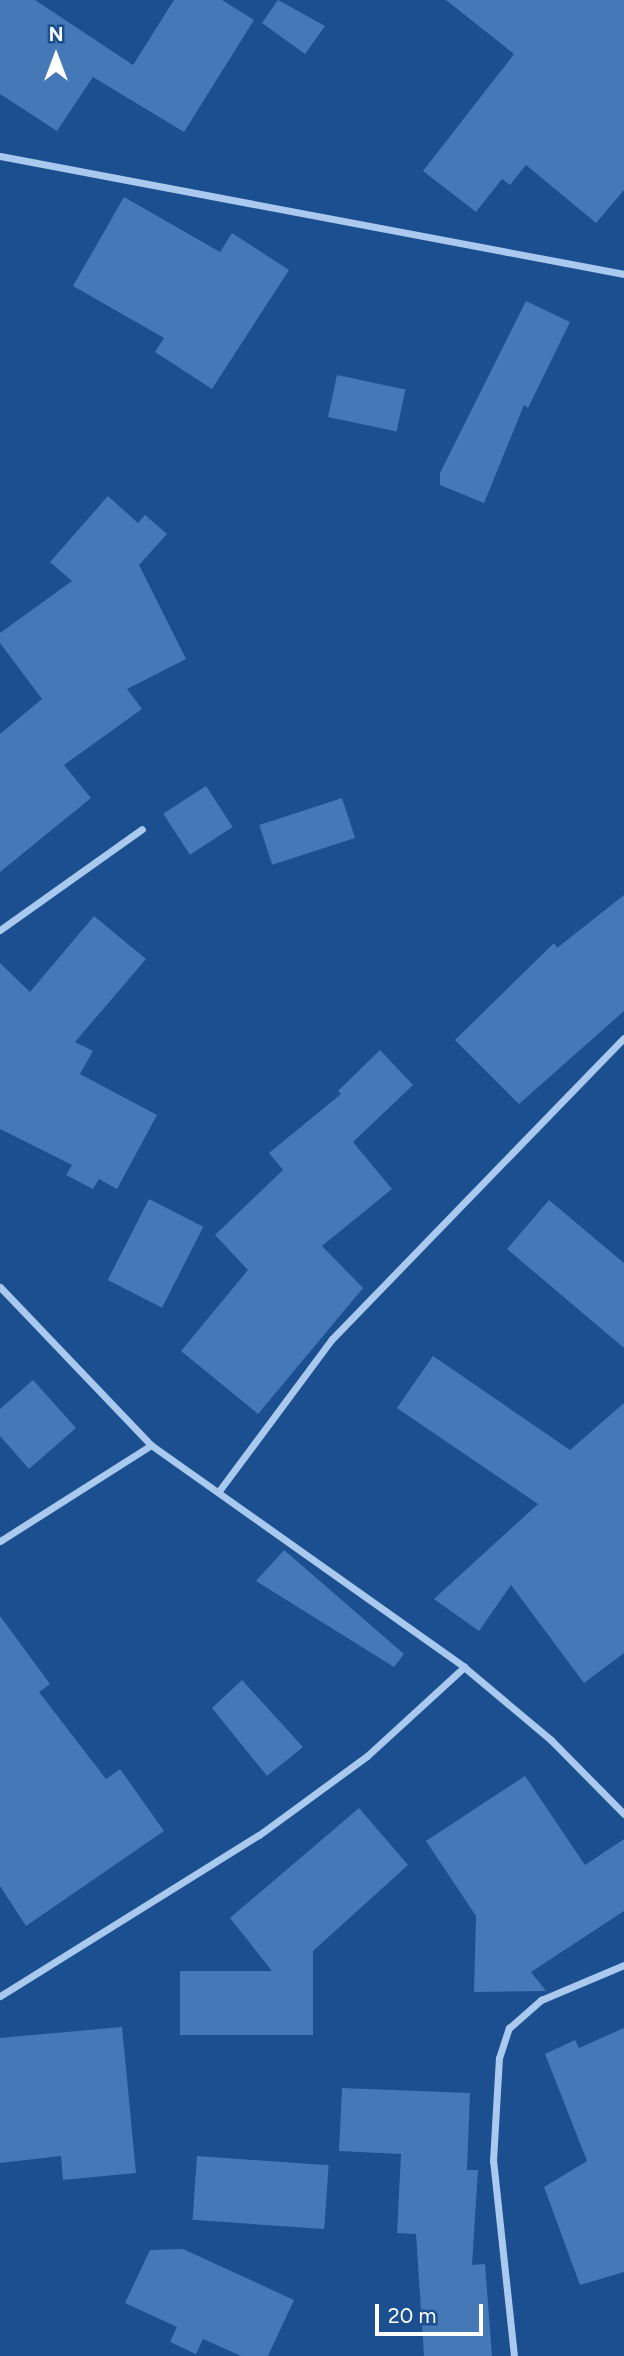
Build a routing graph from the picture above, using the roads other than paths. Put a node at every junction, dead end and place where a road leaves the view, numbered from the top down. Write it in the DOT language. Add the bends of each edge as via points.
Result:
graph roads {
  1 [pos="0,156"];
  2 [pos="624,274"];
  3 [pos="142,829"];
  4 [pos="0,930"];
  5 [pos="624,1038"];
  6 [pos="0,1287"];
  7 [pos="151,1445"];
  8 [pos="219,1491"];
  9 [pos="0,1541"];
  10 [pos="464,1667"];
  11 [pos="623,1812"];
  12 [pos="624,1965"];
  13 [pos="0,1996"];
  14 [pos="514,2356"];
  1 -- 2 [label="street"];
  3 -- 4 [label="street"];
  5 -- 8 [label="street" via="332,1339"];
  6 -- 7 [label="street"];
  7 -- 8 [label="street"];
  7 -- 9 [label="street"];
  8 -- 10 [label="street" via="351,1593"];
  10 -- 11 [label="street"];
  10 -- 13 [label="street" via="368,1756 259,1835"];
  12 -- 14 [label="street" via="541,2000 509,2028 499,2058 493,2161"];
}
